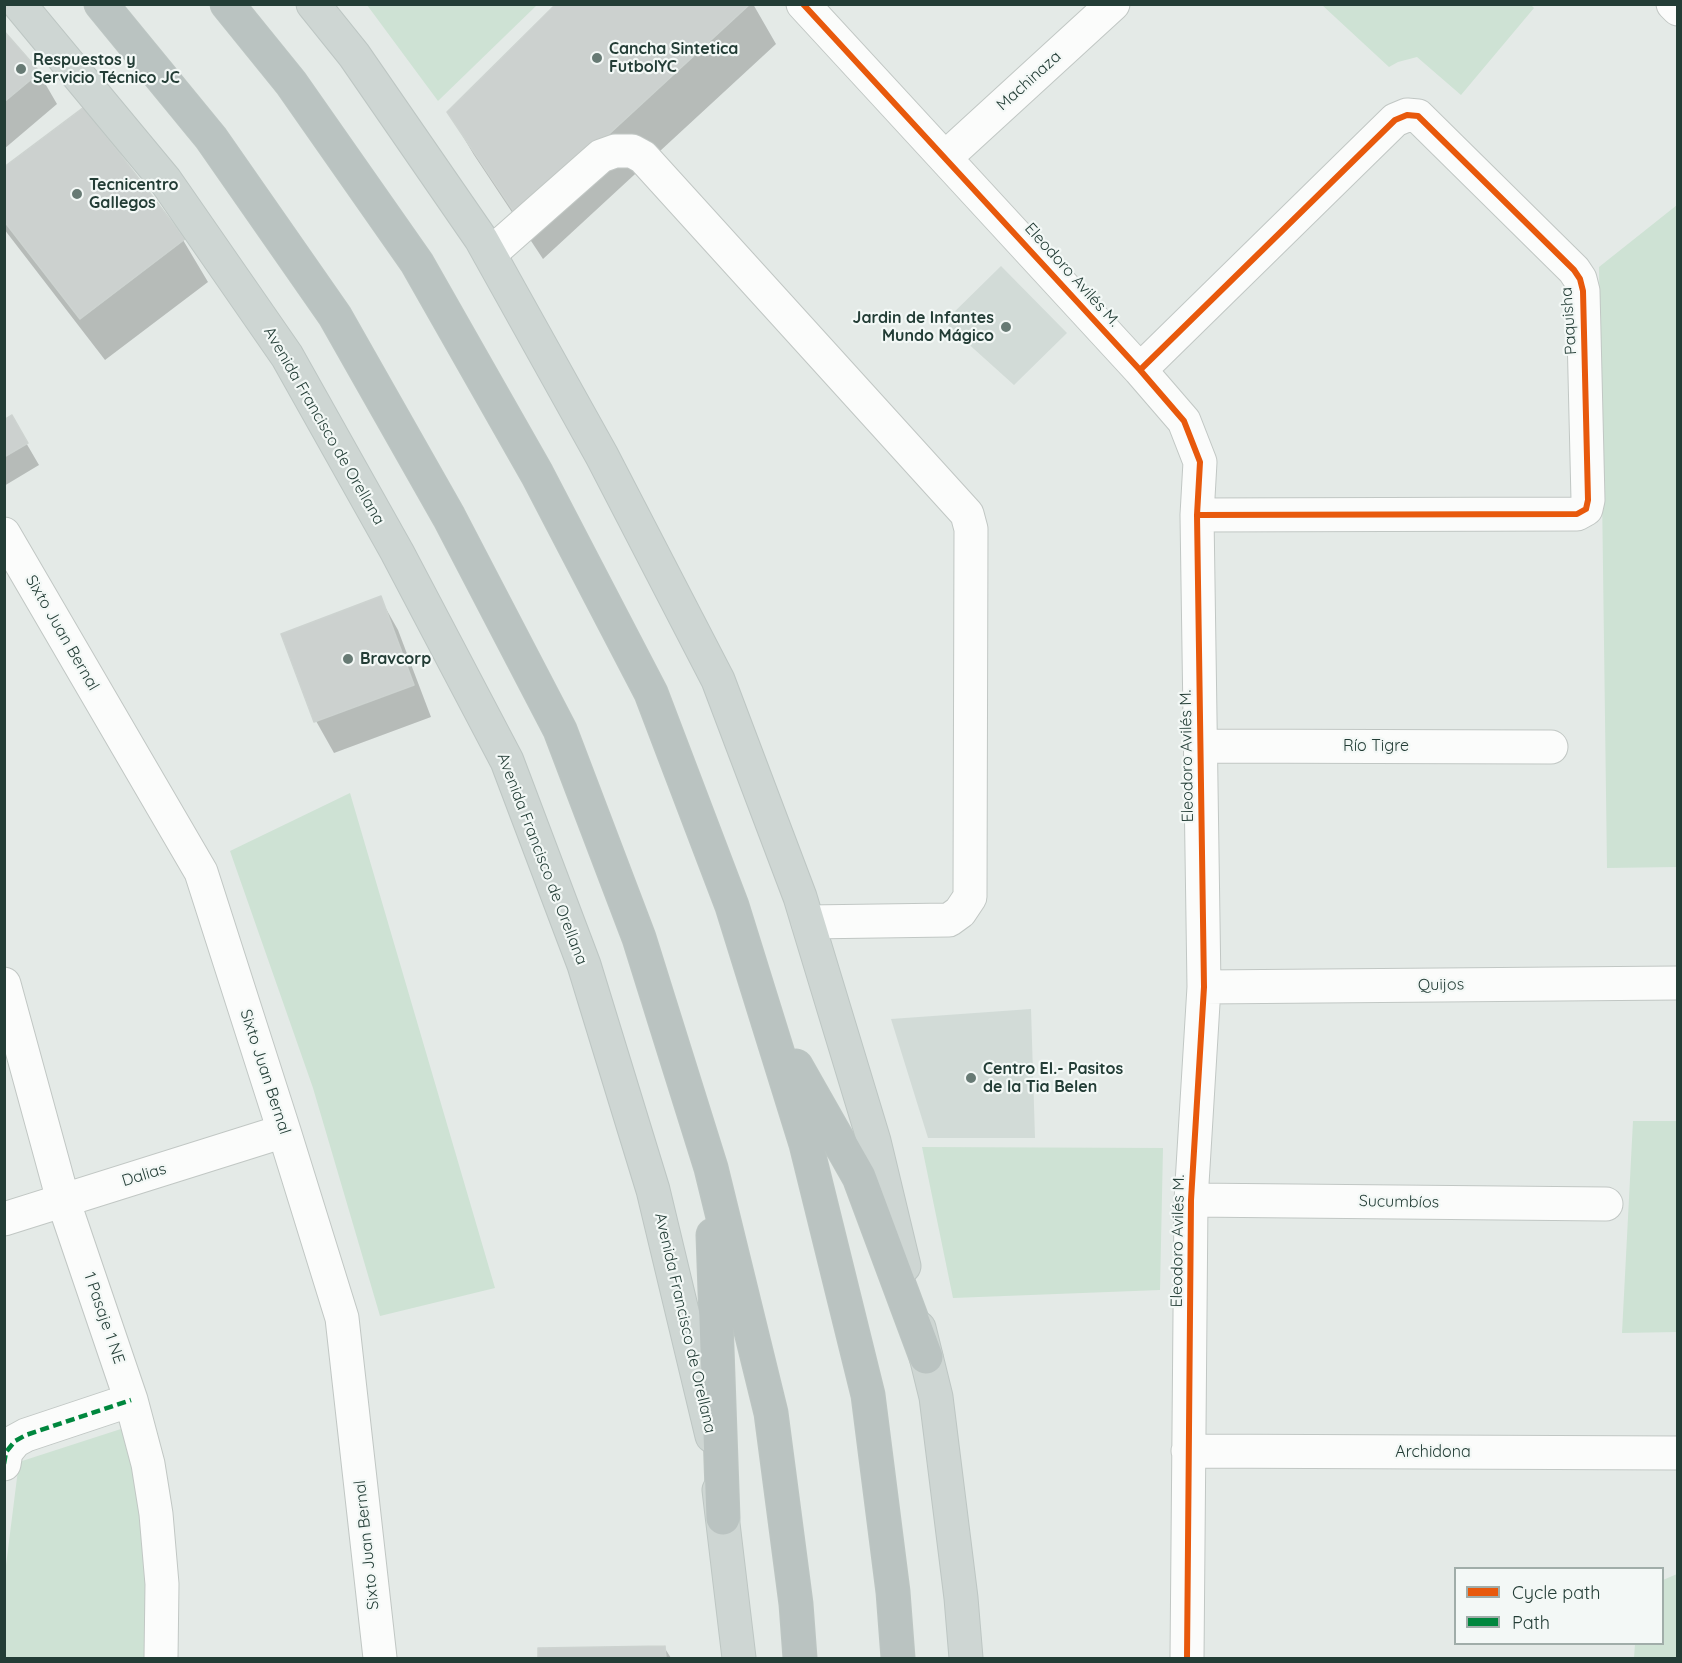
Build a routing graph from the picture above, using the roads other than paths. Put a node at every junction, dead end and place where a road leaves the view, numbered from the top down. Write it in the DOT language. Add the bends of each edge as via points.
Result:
graph roads {
  1 [pos="20,4"];
  2 [pos="101,4"];
  3 [pos="227,4"];
  4 [pos="313,4"];
  5 [pos="803,4"];
  6 [pos="1113,4"];
  7 [pos="1673,4"];
  8 [pos="1677,9"];
  9 [pos="946,157"];
  10 [pos="490,254"];
  11 [pos="1140,370"];
  12 [pos="1197,515"];
  13 [pos="4,534"];
  14 [pos="1200,746"];
  15 [pos="1551,747"];
  16 [pos="808,922"];
  17 [pos="1677,982"];
  18 [pos="5,987"];
  19 [pos="1204,987"];
  20 [pos="764,1007"];
  21 [pos="284,1131"];
  22 [pos="711,1168"];
  23 [pos="63,1200"];
  24 [pos="1191,1200"];
  25 [pos="1606,1204"];
  26 [pos="4,1219"];
  27 [pos="926,1356"];
  28 [pos="131,1400"];
  29 [pos="1188,1451"];
  30 [pos="1677,1453"];
  31 [pos="4,1464"];
  32 [pos="723,1518"];
  33 [pos="161,1659"];
  34 [pos="380,1659"];
  35 [pos="739,1659"];
  36 [pos="800,1659"];
  37 [pos="898,1659"];
  38 [pos="966,1659"];
  39 [pos="1187,1659"];
  1 -- 32 [label="main road, Avenida Francisco de Orellana" via="165,180 287,356 397,552 507,761 584,965 653,1190 712,1431"];
  2 -- 22 [label="highway" via="211,138 335,316 449,517 560,730 639,938"];
  3 -- 20 [label="highway" via="291,82 417,263 537,474 651,693 732,906"];
  4 -- 10 [label="main road" via="354,55"];
  5 -- 9 [label="street, Eleodoro Avilés M."];
  6 -- 9 [label="street, Machinaza"];
  7 -- 8 [label="street"];
  9 -- 11 [label="street, Eleodoro Avilés M."];
  10 -- 16 [label="main road" via="602,456 718,680"];
  10 -- 16 [label="street" via="601,156 632,151 644,157 967,514 971,529 970,897 949,920"];
  11 -- 12 [label="street, Eleodoro Avilés M." via="1184,420 1200,462"];
  11 -- 12 [label="street, Paquisha" via="1395,120 1407,115 1418,116 1580,279 1586,509 1577,514"];
  12 -- 14 [label="street, Eleodoro Avilés M."];
  13 -- 21 [label="street, Sixto Juan Bernal" via="201,872"];
  14 -- 15 [label="street, Río Tigre"];
  14 -- 19 [label="street, Eleodoro Avilés M."];
  16 -- 27 [label="main road" via="874,1141"];
  17 -- 19 [label="street, Quijos"];
  18 -- 23 [label="street, 1 Pasaje 1 NE"];
  19 -- 24 [label="street, Eleodoro Avilés M."];
  20 -- 27 [label="highway" via="859,1177"];
  20 -- 37 [label="highway" via="806,1144 868,1395"];
  21 -- 23 [label="street, Dalias"];
  21 -- 34 [label="street, Sixto Juan Bernal" via="342,1318"];
  22 -- 32 [label="highway"];
  22 -- 36 [label="highway" via="771,1413"];
  23 -- 26 [label="street, Dalias"];
  23 -- 28 [label="street, 1 Pasaje 1 NE"];
  24 -- 25 [label="street, Sucumbíos"];
  24 -- 29 [label="street, Eleodoro Avilés M."];
  27 -- 38 [label="main road" via="936,1398"];
  28 -- 31 [label="street" via="26,1435 6,1452"];
  28 -- 33 [label="street, 1 Pasaje 1 NE" via="156,1514 162,1584"];
  29 -- 30 [label="street, Archidona"];
  29 -- 39 [label="street, Eleodoro Avilés M."];
  32 -- 35 [label="main road, Avenida Francisco de Orellana"];
}
